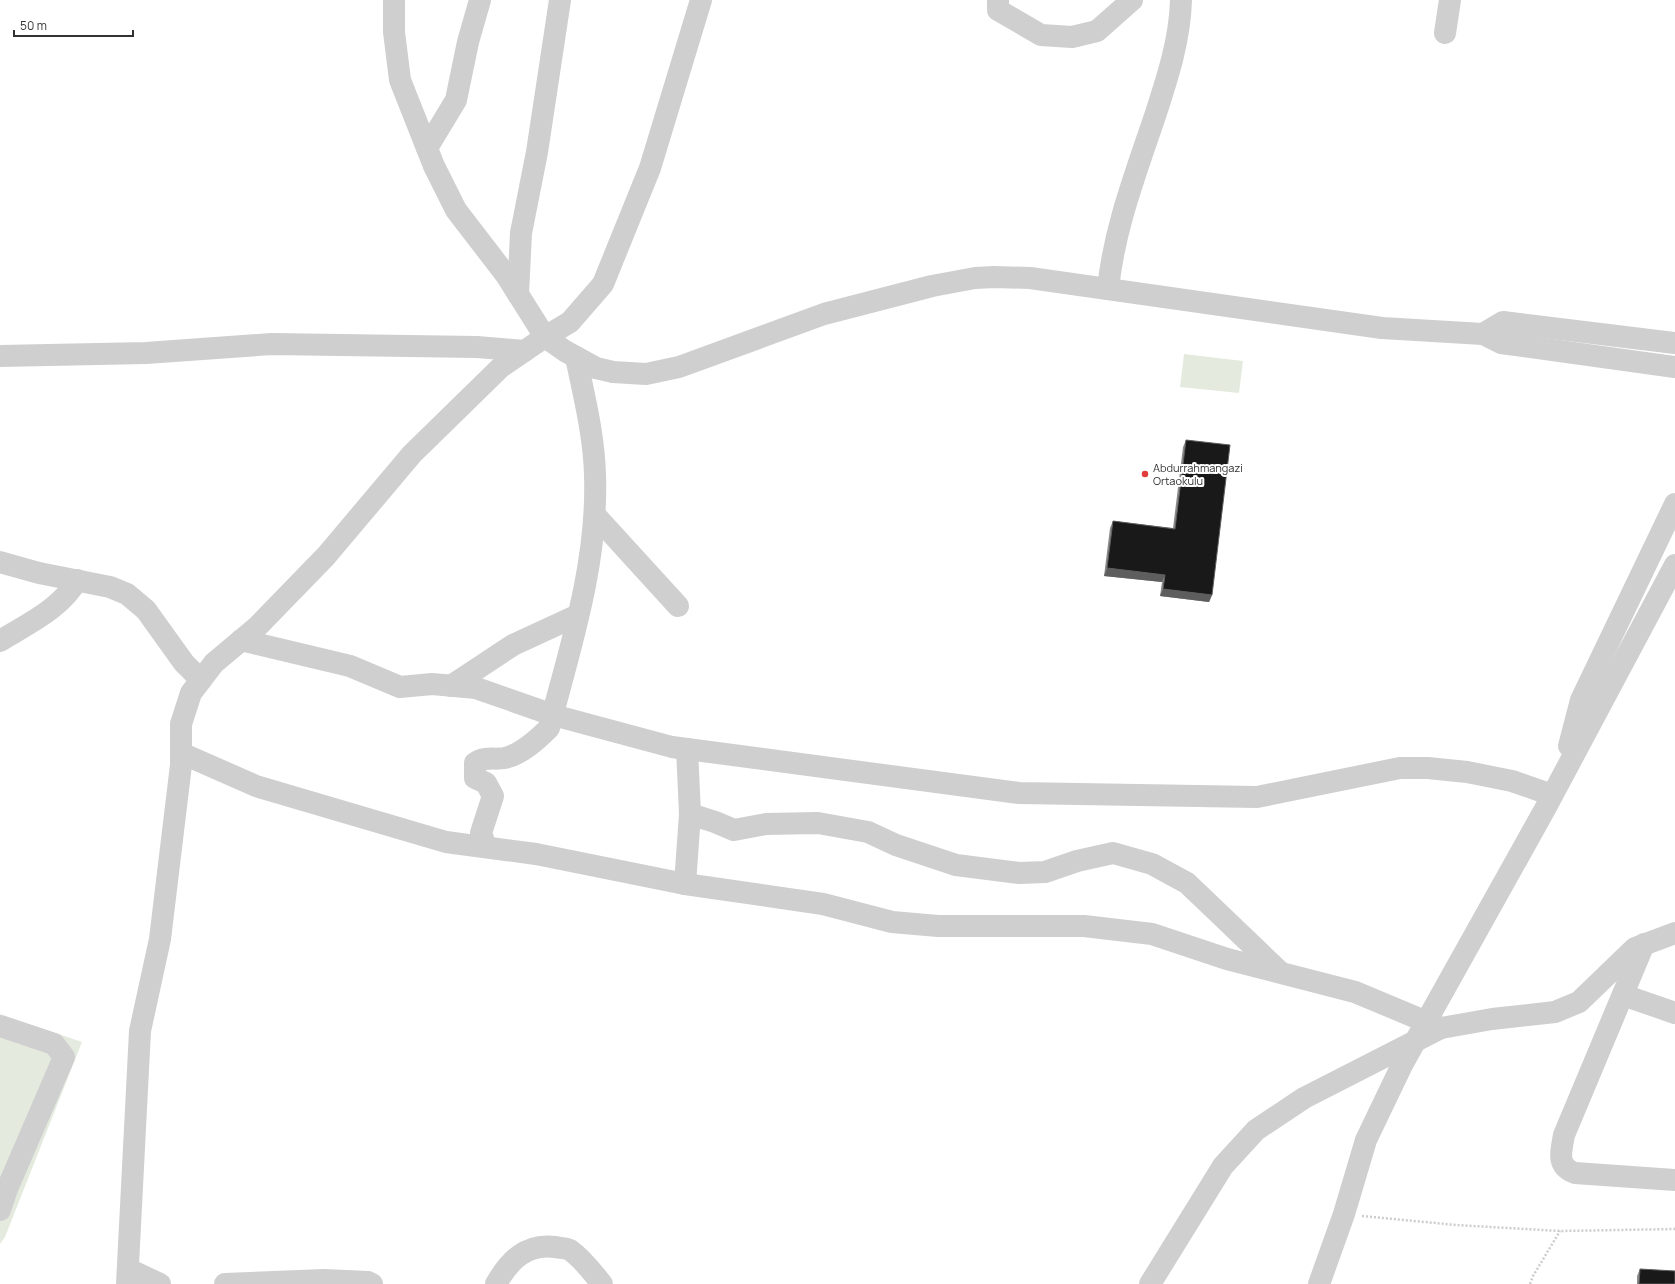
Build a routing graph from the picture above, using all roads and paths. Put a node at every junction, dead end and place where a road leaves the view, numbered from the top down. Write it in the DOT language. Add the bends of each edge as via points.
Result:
graph roads {
  1 [pos="394,0"];
  2 [pos="480,0"];
  3 [pos="560,0"];
  4 [pos="701,0"];
  5 [pos="998,0"];
  6 [pos="1132,0"];
  7 [pos="1181,0"];
  8 [pos="1450,0"];
  9 [pos="1445,33"];
  10 [pos="427,148"];
  11 [pos="1108,289"];
  12 [pos="518,294"];
  13 [pos="1483,334"];
  14 [pos="545,337"];
  15 [pos="1675,343"];
  16 [pos="524,351"];
  17 [pos="0,356"];
  18 [pos="576,358"];
  19 [pos="1672,369"];
  20 [pos="1675,504"];
  21 [pos="595,515"];
  22 [pos="0,562"];
  23 [pos="1675,565"];
  24 [pos="77,580"];
  25 [pos="678,606"];
  26 [pos="578,615"];
  27 [pos="241,640"];
  28 [pos="0,641"];
  29 [pos="201,680"];
  30 [pos="451,686"];
  31 [pos="553,715"];
  32 [pos="687,749"];
  33 [pos="181,753"];
  34 [pos="1556,788"];
  35 [pos="690,814"];
  36 [pos="486,847"];
  37 [pos="685,884"];
  38 [pos="1675,932"];
  39 [pos="1644,944"];
  40 [pos="1281,973"];
  41 [pos="1623,995"];
  42 [pos="1675,1013"];
  43 [pos="1434,1025"];
  44 [pos="0,1026"];
  45 [pos="1415,1042"];
  46 [pos="1675,1180"];
  47 [pos="4,1187"];
  48 [pos="0,1210"];
  49 [pos="1344,1214"];
  50 [pos="1675,1230"];
  51 [pos="1560,1231"];
  52 [pos="128,1276"];
  53 [pos="160,1284"];
  54 [pos="225,1284"];
  55 [pos="372,1284"];
  56 [pos="496,1284"];
  57 [pos="602,1284"];
  58 [pos="1150,1284"];
  59 [pos="1319,1284"];
  60 [pos="1530,1284"];
  1 -- 10 [label="street" via="394,32 400,80"];
  2 -- 10 [label="street" via="456,100"];
  3 -- 12 [label="street" via="537,152 520,233"];
  4 -- 14 [label="street" via="650,168 603,284 570,322"];
  5 -- 6 [label="street" via="998,10 1041,35 1072,37 1097,32"];
  7 -- 11 [label="street" via="1180,24 1170,71 1124,210 1111,262"];
  8 -- 9 [label="street"];
  10 -- 12 [label="street" via="456,210"];
  11 -- 13 [label="street" via="1382,328"];
  11 -- 18 [label="street" via="1030,278 974,278 932,286 824,314 663,371 630,374 613,372 596,368"];
  12 -- 14 [label="street"];
  13 -- 15 [label="street" via="1503,322"];
  13 -- 19 [label="street" via="1501,343"];
  14 -- 16 [label="street"];
  14 -- 18 [label="street"];
  16 -- 17 [label="street" via="477,347 272,344 146,353"];
  16 -- 27 [label="street" via="502,367 412,454 326,556"];
  18 -- 21 [label="street" via="592,442"];
  20 -- 34 [label="street" via="1581,700"];
  21 -- 25 [label="street"];
  21 -- 26 [label="street" via="591,554"];
  22 -- 24 [label="street"];
  23 -- 34 [label="street"];
  24 -- 28 [label="street" via="53,609"];
  24 -- 29 [label="street" via="110,587 135,599 146,610 184,663"];
  26 -- 30 [label="street" via="513,645"];
  26 -- 31 [label="street"];
  27 -- 29 [label="street" via="214,663"];
  27 -- 30 [label="street" via="350,666 400,687 432,684"];
  29 -- 33 [label="street" via="191,693 181,724"];
  30 -- 31 [label="street" via="476,688"];
  31 -- 32 [label="street"];
  31 -- 36 [label="street" via="550,728 534,743 506,758 481,759 475,764 475,778 486,783 493,796 481,833"];
  32 -- 34 [label="street" via="1019,793 1257,797 1400,768 1467,772"];
  32 -- 35 [label="street"];
  33 -- 36 [label="street" via="256,786 446,842"];
  33 -- 52 [label="street" via="160,939 140,1031"];
  34 -- 43 [label="street"];
  35 -- 37 [label="street"];
  35 -- 40 [label="street" via="734,830 766,824 818,823 868,832 896,845 956,865 1019,873 1045,872 1113,853 1152,864 1187,883"];
  36 -- 37 [label="street" via="536,854"];
  37 -- 40 [label="street" via="823,904 892,922 938,926 1084,926 1152,934 1227,959"];
  38 -- 39 [label="street"];
  39 -- 41 [label="street"];
  39 -- 43 [label="street" via="1635,948 1579,1002 1555,1012"];
  40 -- 43 [label="street" via="1355,992"];
  41 -- 42 [label="street"];
  41 -- 46 [label="street" via="1564,1135 1562,1164 1567,1170 1575,1173"];
  43 -- 45 [label="street"];
  44 -- 47 [label="street" via="54,1044 64,1057"];
  45 -- 49 [label="street" via="1366,1140"];
  45 -- 58 [label="street" via="1304,1098 1256,1130 1223,1166"];
  47 -- 48 [label="street"];
  49 -- 51 [label="path" via="1456,1225"];
  49 -- 59 [label="street"];
  50 -- 51 [label="path"];
  51 -- 60 [label="path"];
  52 -- 53 [label="street"];
  54 -- 55 [label="street" via="324,1280"];
  56 -- 57 [label="street" via="507,1266 526,1251 549,1246 569,1249"];
}
